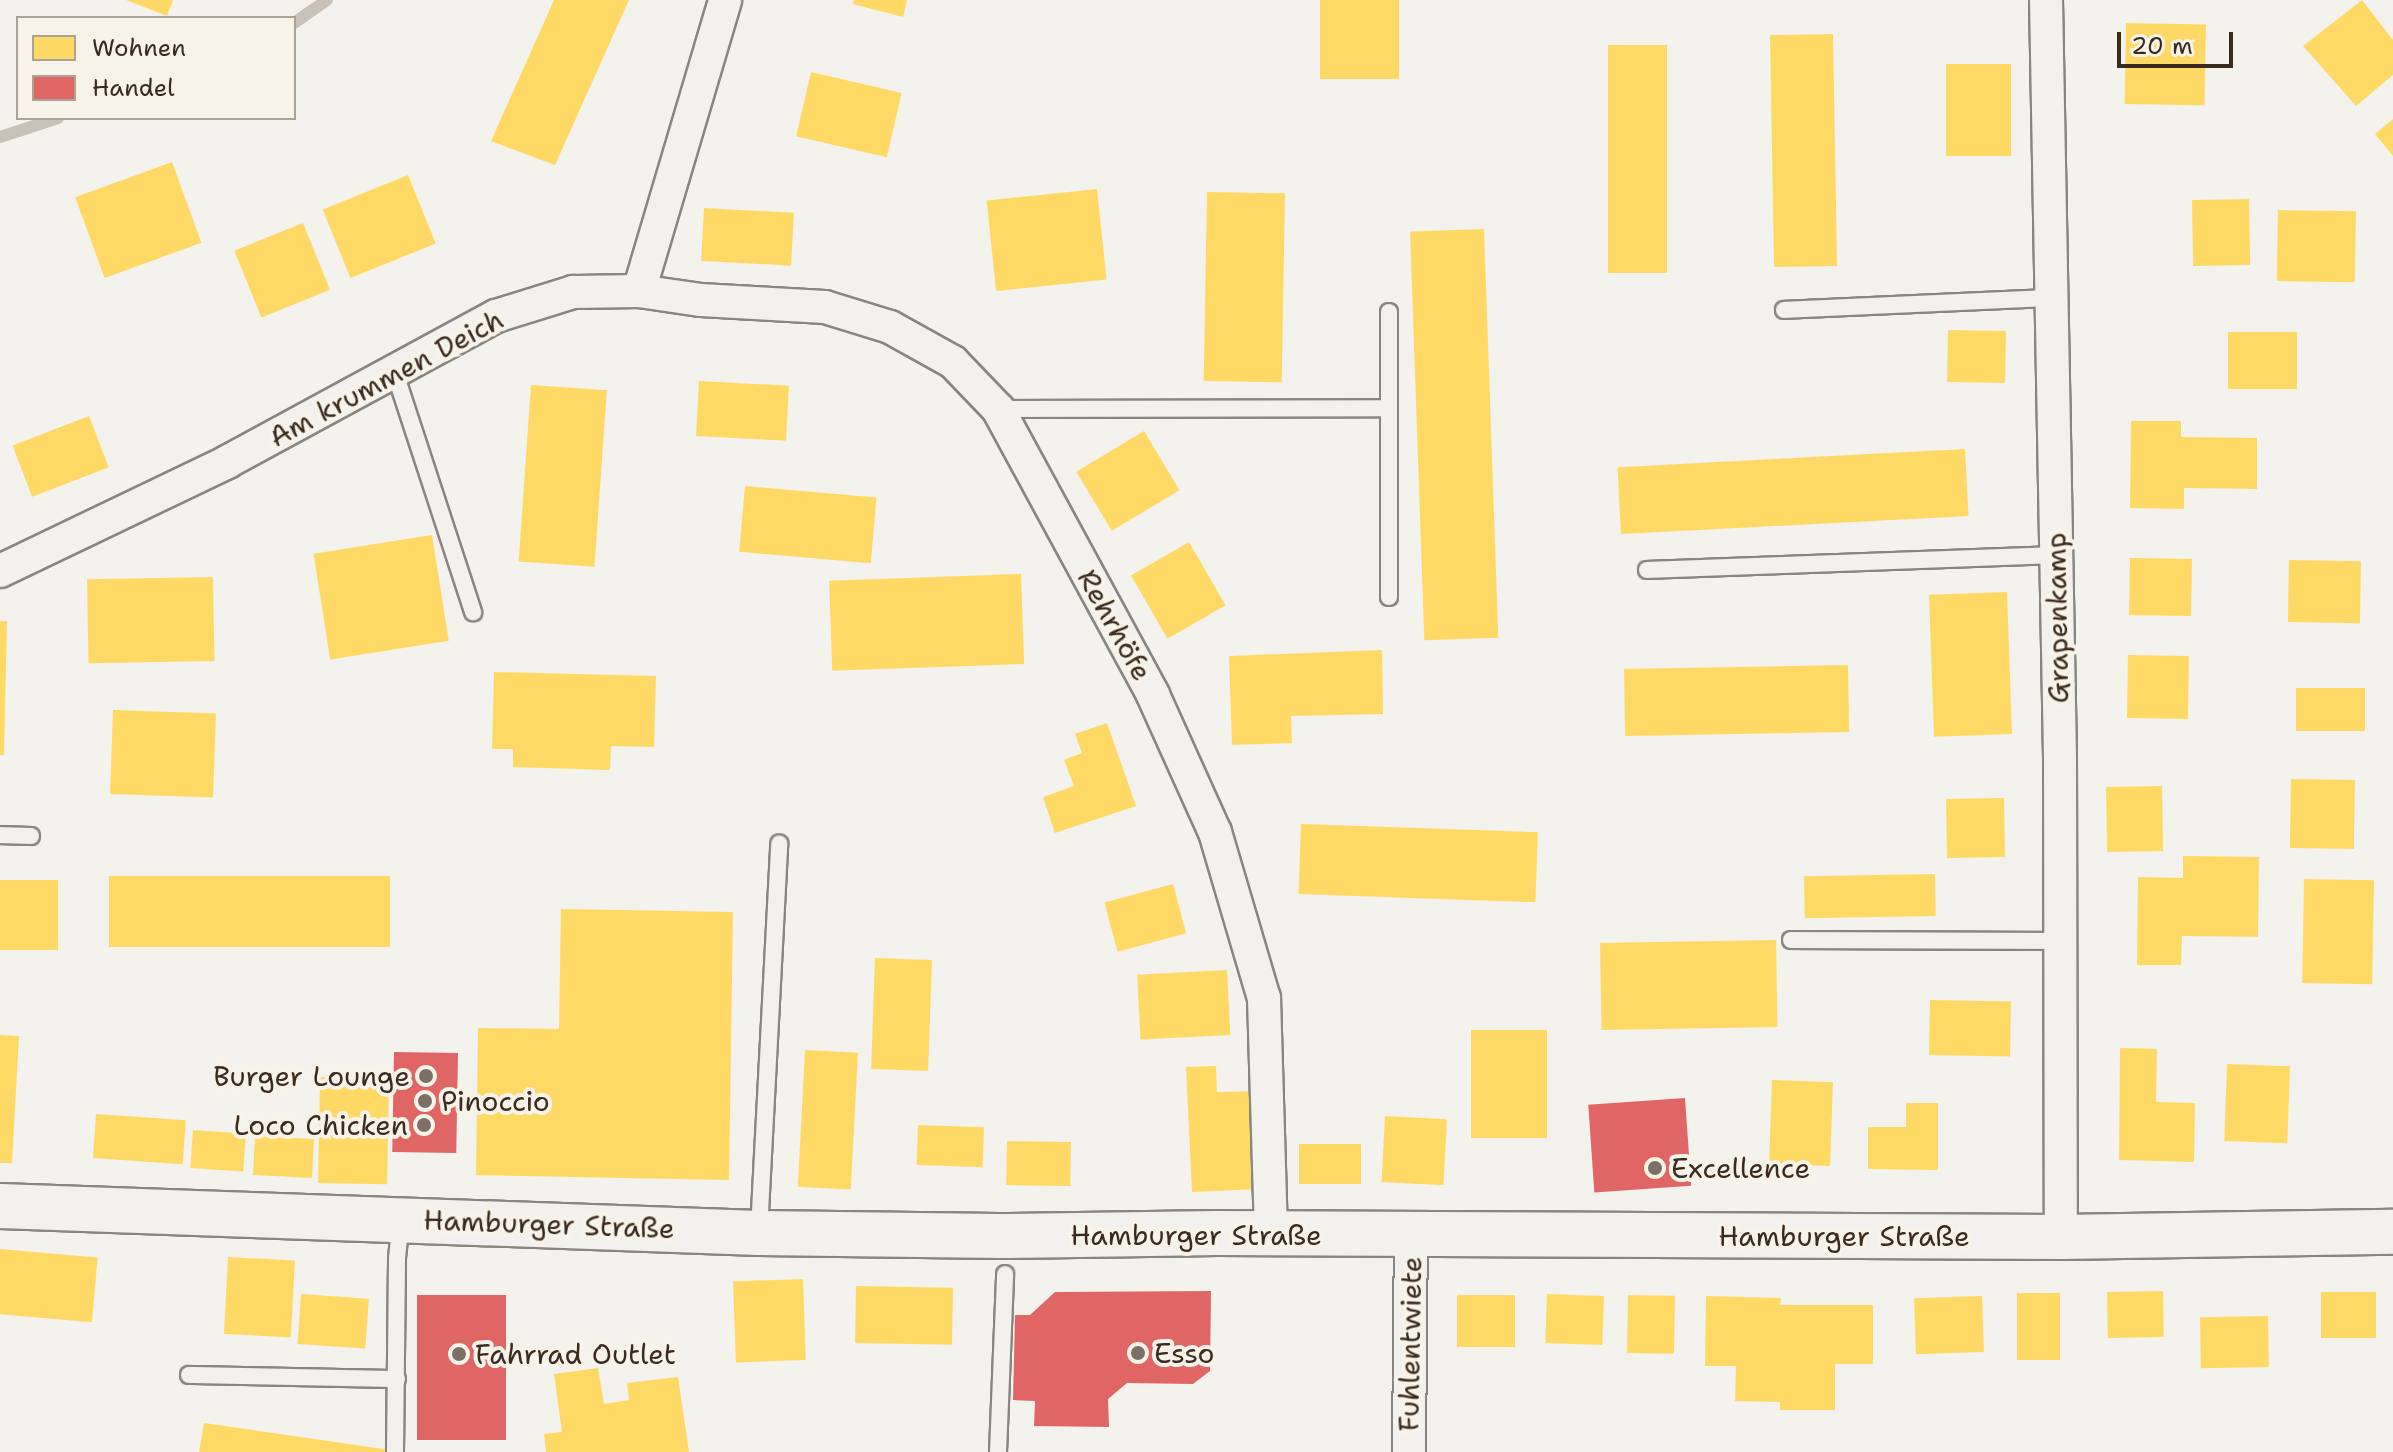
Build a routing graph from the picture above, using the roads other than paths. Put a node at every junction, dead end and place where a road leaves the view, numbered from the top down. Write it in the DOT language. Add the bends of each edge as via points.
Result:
graph roads {
  1 [pos="725,0"];
  2 [pos="2046,0"];
  3 [pos="639,291"];
  4 [pos="2052,298"];
  5 [pos="1784,310"];
  6 [pos="1389,312"];
  7 [pos="394,370"];
  8 [pos="1389,408"];
  9 [pos="998,409"];
  10 [pos="2056,555"];
  11 [pos="1647,570"];
  12 [pos="0,571"];
  13 [pos="1389,597"];
  14 [pos="473,612"];
  15 [pos="0,835"];
  16 [pos="31,836"];
  17 [pos="779,844"];
  18 [pos="1791,940"];
  19 [pos="2060,941"];
  20 [pos="0,1206"];
  21 [pos="401,1218"];
  22 [pos="2393,1232"];
  23 [pos="759,1233"];
  24 [pos="1271,1234"];
  25 [pos="1411,1235"];
  26 [pos="2061,1237"];
  27 [pos="1005,1274"];
  28 [pos="189,1375"];
  29 [pos="397,1379"];
  30 [pos="395,1452"];
  31 [pos="998,1452"];
  32 [pos="1409,1452"];
  1 -- 3 [label="street"];
  2 -- 4 [label="street, Grapenkamp"];
  3 -- 7 [label="street, Am krummen Deich" via="573,292 496,316"];
  3 -- 9 [label="street, Rehrhöfe" via="825,307 890,327 953,362"];
  4 -- 5 [label="lane"];
  4 -- 10 [label="street, Grapenkamp"];
  6 -- 8 [label="lane"];
  7 -- 12 [label="street, Am krummen Deich" via="227,462"];
  7 -- 14 [label="lane"];
  8 -- 9 [label="lane"];
  8 -- 13 [label="lane"];
  9 -- 24 [label="street, Rehrhöfe" via="1153,695 1215,832 1264,998"];
  10 -- 11 [label="lane"];
  10 -- 19 [label="street, Grapenkamp"];
  15 -- 16 [label="lane"];
  17 -- 23 [label="lane"];
  18 -- 19 [label="lane"];
  19 -- 26 [label="street, Grapenkamp"];
  20 -- 21 [label="main road, Hamburger Straße"];
  21 -- 23 [label="main road, Hamburger Straße"];
  21 -- 29 [label="lane"];
  22 -- 26 [label="main road, Hamburger Straße"];
  23 -- 24 [label="main road, Hamburger Straße"];
  24 -- 25 [label="main road, Hamburger Straße"];
  25 -- 26 [label="main road, Hamburger Straße"];
  25 -- 32 [label="street, Fuhlentwiete"];
  27 -- 31 [label="lane"];
  28 -- 29 [label="lane"];
  29 -- 30 [label="lane"];
}
